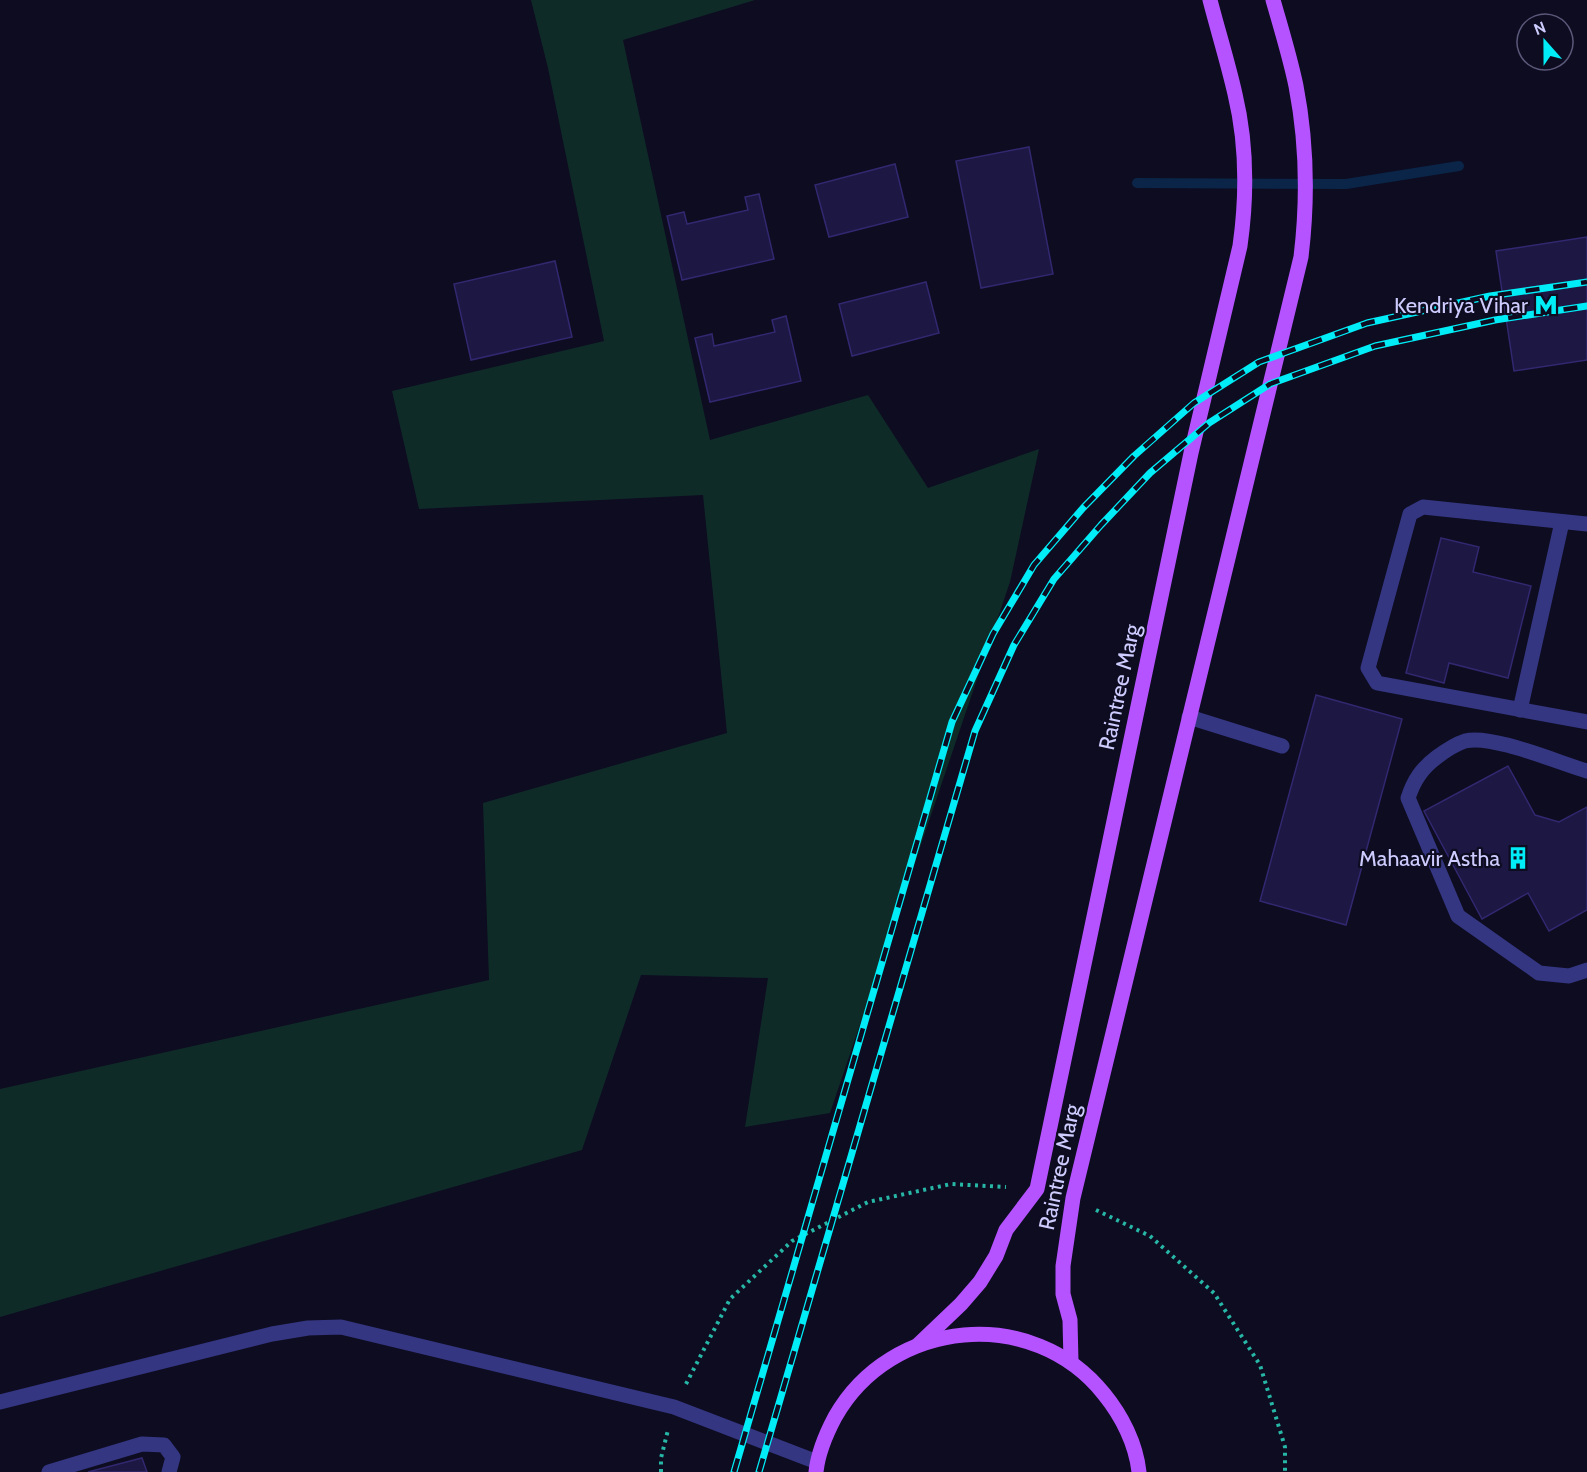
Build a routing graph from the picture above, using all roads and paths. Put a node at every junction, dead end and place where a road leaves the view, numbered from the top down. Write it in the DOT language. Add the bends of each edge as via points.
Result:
graph roads {
  1 [pos="1210,0"];
  2 [pos="1273,0"];
  3 [pos="1562,522"];
  4 [pos="1587,524"];
  5 [pos="1520,710"];
  6 [pos="1190,717"];
  7 [pos="1587,722"];
  8 [pos="1282,747"];
  9 [pos="1587,771"];
  10 [pos="1587,970"];
  11 [pos="918,1345"];
  12 [pos="1071,1362"];
  13 [pos="0,1402"];
  14 [pos="1285,1447"];
  15 [pos="816,1467"];
  16 [pos="1142,1470"];
  17 [pos="49,1472"];
  18 [pos="169,1472"];
  19 [pos="1285,1472"];
  1 -- 11 [label="main road, Raintree Marg" via="1236,96 1244,167 1240,246 1191,453 1036,1189 1006,1230 980,1282"];
  2 -- 6 [label="main road, Raintree Marg" via="1296,84 1305,152 1301,257"];
  3 -- 4 [label="street"];
  3 -- 5 [label="street"];
  3 -- 5 [label="street" via="1423,507 1410,514 1368,668 1377,683"];
  5 -- 7 [label="street"];
  6 -- 8 [label="street"];
  6 -- 12 [label="main road, Raintree Marg" via="1073,1198 1063,1266"];
  9 -- 10 [label="street" via="1493,742 1466,741 1423,767 1408,798 1458,916 1539,974 1569,976"];
  11 -- 12 [label="main road" via="948,1336 981,1333 1012,1337"];
  11 -- 15 [label="main road" via="889,1359 843,1403 827,1431"];
  12 -- 16 [label="main road" via="1115,1408"];
  13 -- 15 [label="street" via="272,1334 341,1327 674,1407"];
  14 -- 19 [label="path"];
  17 -- 18 [label="street" via="142,1444 164,1445 173,1457"];
}
